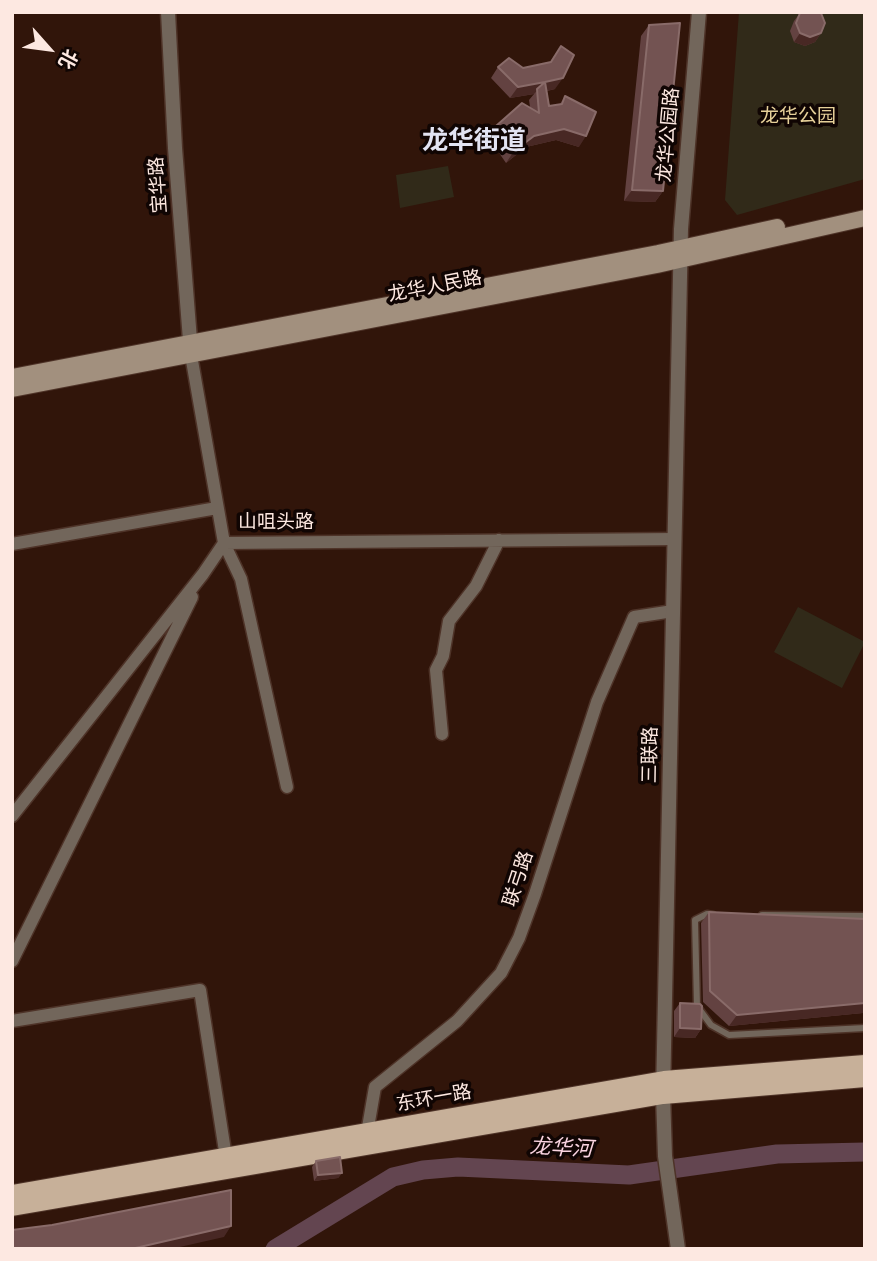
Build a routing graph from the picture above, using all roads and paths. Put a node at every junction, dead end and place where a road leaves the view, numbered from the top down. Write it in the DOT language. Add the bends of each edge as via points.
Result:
graph roads {
  1 [pos="168,12"];
  2 [pos="699,12"];
  3 [pos="865,208"];
  4 [pos="865,218"];
  5 [pos="680,254"];
  6 [pos="191,349"];
  7 [pos="12,377"];
  8 [pos="12,389"];
  9 [pos="217,508"];
  10 [pos="675,538"];
  11 [pos="499,540"];
  12 [pos="224,542"];
  13 [pos="12,544"];
  14 [pos="204,575"];
  15 [pos="673,611"];
  16 [pos="442,734"];
  17 [pos="287,787"];
  18 [pos="12,816"];
  19 [pos="720,915"];
  20 [pos="760,915"];
  21 [pos="865,916"];
  22 [pos="12,961"];
  23 [pos="12,1021"];
  24 [pos="865,1028"];
  25 [pos="865,1064"];
  26 [pos="865,1078"];
  27 [pos="663,1088"];
  28 [pos="366,1139"];
  29 [pos="227,1163"];
  30 [pos="12,1194"];
  31 [pos="12,1207"];
  32 [pos="678,1249"];
  1 -- 6 [label="street, 宝华路"];
  2 -- 5 [label="street, 龙华公园路"];
  3 -- 5 [label="main road, 龙华人民路"];
  4 -- 5 [label="main road, 龙华人民路"];
  5 -- 6 [label="main road, 龙华人民路"];
  5 -- 10 [label="street, 三联路"];
  6 -- 7 [label="main road, 龙华人民路"];
  6 -- 8 [label="main road, 龙华人民路"];
  6 -- 9 [label="street"];
  9 -- 12 [label="street"];
  9 -- 13 [label="street"];
  10 -- 11 [label="street, 山咀头路"];
  10 -- 15 [label="street, 三联路"];
  11 -- 12 [label="street, 山咀头路"];
  11 -- 16 [label="street" via="476,586 449,621 436,670"];
  12 -- 14 [label="street, 山咀头路"];
  12 -- 17 [label="street" via="241,579"];
  14 -- 18 [label="street, 山咀头路"];
  14 -- 22 [label="street"];
  15 -- 27 [label="street, 三联路"];
  15 -- 28 [label="street, 联弓路" via="634,617 597,702 535,894 501,973 457,1021 375,1087"];
  19 -- 24 [label="lane" via="695,920 697,1006 711,1025 729,1035"];
  20 -- 21 [label="lane"];
  23 -- 29 [label="street" via="200,990"];
  25 -- 27 [label="main road, 东环一路"];
  26 -- 27 [label="main road, 东环一路"];
  27 -- 28 [label="main road, 东环一路"];
  27 -- 32 [label="street, 三联路" via="665,1156"];
  28 -- 29 [label="main road, 东环一路"];
  29 -- 30 [label="main road, 东环一路"];
  29 -- 31 [label="main road, 东环一路"];
}
